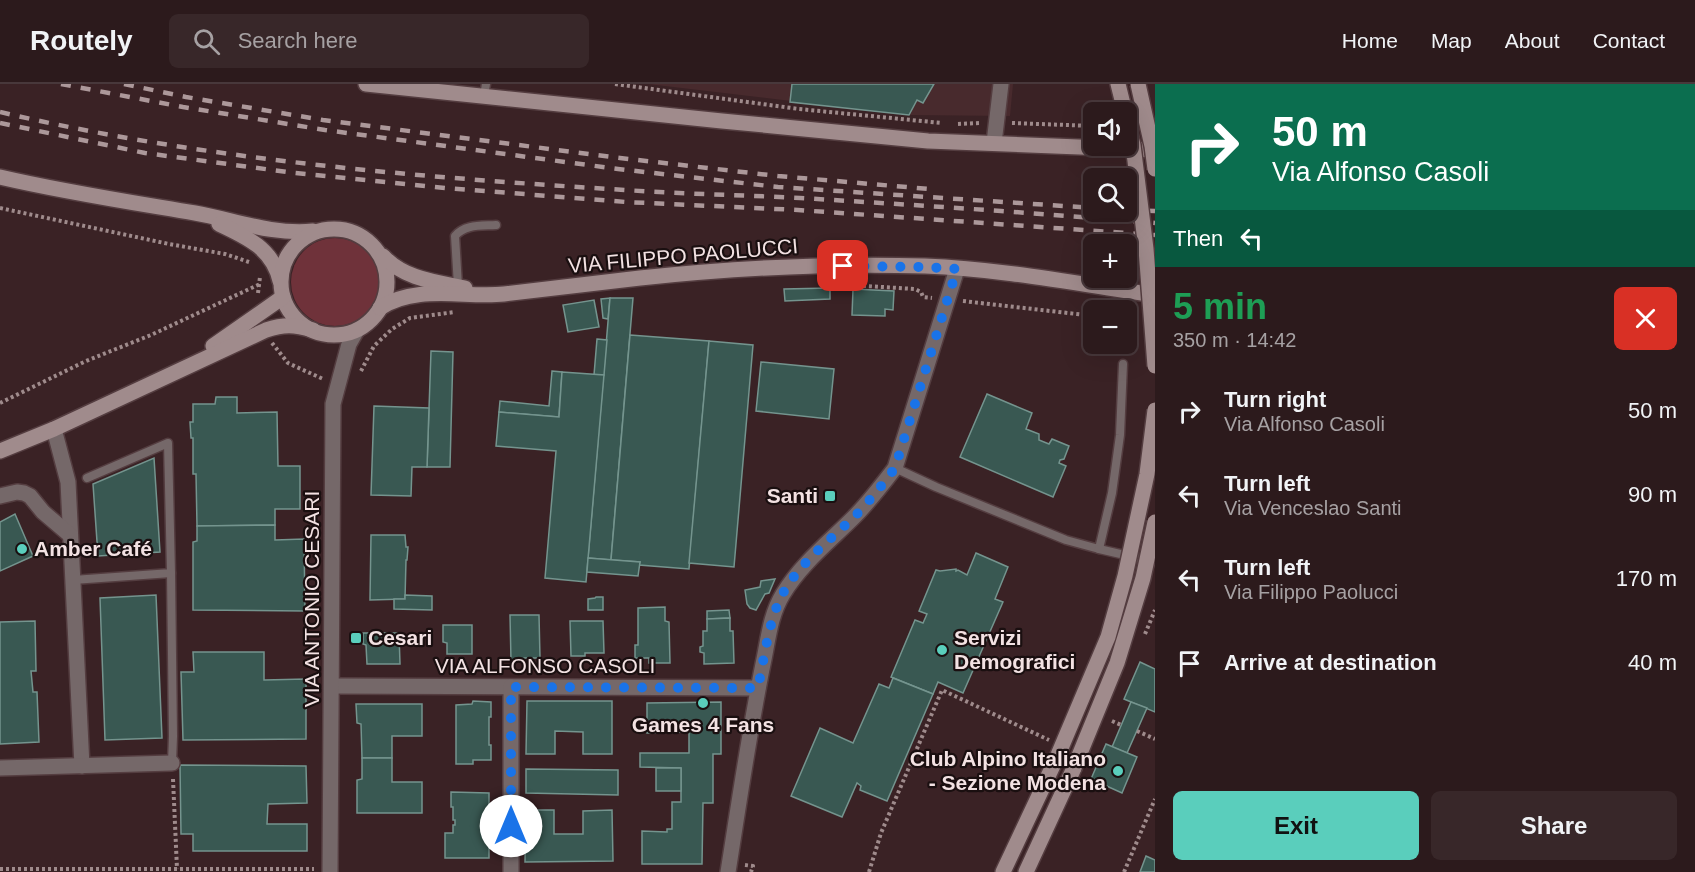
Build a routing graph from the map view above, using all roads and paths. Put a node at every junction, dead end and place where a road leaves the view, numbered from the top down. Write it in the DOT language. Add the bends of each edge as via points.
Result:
graph roads {
  1 [pos="366,84"];
  2 [pos="615,84"];
  3 [pos="1001,84"];
  4 [pos="1118,84"];
  5 [pos="1138,84"];
  6 [pos="485,90"];
  7 [pos="1122,102"];
  8 [pos="996,122"];
  9 [pos="1083,126"];
  10 [pos="994,143"];
  11 [pos="1155,150"];
  12 [pos="1134,156"];
  13 [pos="1155,169"];
  14 [pos="0,177"];
  15 [pos="0,208"];
  16 [pos="198,213"];
  17 [pos="496,225"];
  18 [pos="328,229"];
  19 [pos="378,252"];
  20 [pos="254,267"];
  21 [pos="957,269"];
  22 [pos="260,276"];
  23 [pos="260,284"];
  24 [pos="832,284"];
  25 [pos="458,286"];
  26 [pos="282,291"];
  27 [pos="500,294"];
  28 [pos="1155,296"];
  29 [pos="257,297"];
  30 [pos="946,299"];
  31 [pos="380,308"];
  32 [pos="462,311"];
  33 [pos="1083,315"];
  34 [pos="313,330"];
  35 [pos="357,330"];
  36 [pos="273,346"];
  37 [pos="1123,364"];
  38 [pos="1155,366"];
  39 [pos="174,374"];
  40 [pos="359,374"];
  41 [pos="321,379"];
  42 [pos="0,403"];
  43 [pos="1155,410"];
  44 [pos="54,429"];
  45 [pos="0,451"];
  46 [pos="895,468"];
  47 [pos="87,478"];
  48 [pos="0,496"];
  49 [pos="1155,522"];
  50 [pos="70,535"];
  51 [pos="1099,549"];
  52 [pos="1155,562"];
  53 [pos="171,573"];
  54 [pos="73,580"];
  55 [pos="333,687"];
  56 [pos="511,687"];
  57 [pos="758,688"];
  58 [pos="1112,721"];
  59 [pos="1121,725"];
  60 [pos="1137,731"];
  61 [pos="1155,739"];
  62 [pos="1057,749"];
  63 [pos="172,763"];
  64 [pos="82,766"];
  65 [pos="0,768"];
  66 [pos="1155,798"];
  67 [pos="0,869"];
  68 [pos="177,869"];
  69 [pos="330,870"];
  70 [pos="511,872"];
  71 [pos="728,872"];
  72 [pos="869,872"];
  73 [pos="1003,872"];
  74 [pos="1026,872"];
  75 [pos="1124,872"];
  1 -- 6 [label="street"];
  2 -- 8 [label="path" via="951,124"];
  3 -- 8 [label="street"];
  4 -- 7 [label="street"];
  5 -- 13 [label="street, bridge"];
  6 -- 10 [label="street" via="928,141"];
  8 -- 9 [label="path"];
  8 -- 10 [label="street"];
  10 -- 11 [label="street"];
  12 -- 38 [label="street, bridge"];
  14 -- 16 [label="street"];
  15 -- 20 [label="path" via="225,254 248,261"];
  16 -- 18 [label="street" via="276,230"];
  16 -- 26 [label="street" via="265,251 278,269"];
  17 -- 25 [label="lane" via="465,228 455,236"];
  18 -- 19 [label="street" via="354,232"];
  18 -- 26 [label="street" via="303,238 293,248 282,272"];
  19 -- 25 [label="street, VIA FILIPPO PAOLUCCI" via="408,274"];
  19 -- 31 [label="street" via="388,286"];
  21 -- 27 [label="street, VIA FILIPPO PAOLUCCI" via="769,268"];
  21 -- 28 [label="street, VIA FILIPPO PAOLUCCI"];
  21 -- 30 [label="street"];
  22 -- 23 [label="path"];
  23 -- 29 [label="path"];
  23 -- 42 [label="path"];
  24 -- 30 [label="path" via="915,289 923,297"];
  25 -- 27 [label="street, VIA FILIPPO PAOLUCCI"];
  26 -- 34 [label="street" via="288,309"];
  26 -- 39 [label="street"];
  27 -- 31 [label="street, VIA FILIPPO PAOLUCCI" via="412,296"];
  30 -- 33 [label="path"];
  30 -- 46 [label="street"];
  31 -- 35 [label="street"];
  32 -- 40 [label="path" via="410,318 392,329 374,346"];
  34 -- 35 [label="street" via="330,335"];
  34 -- 39 [label="street" via="281,325"];
  35 -- 55 [label="street, VIA ANTONIO CESARI" via="349,344 333,405"];
  36 -- 41 [label="path" via="288,363"];
  37 -- 51 [label="lane" via="1120,435"];
  39 -- 44 [label="street"];
  43 -- 62 [label="street, bridge" via="1147,474 1108,637"];
  44 -- 45 [label="street"];
  44 -- 50 [label="street" via="68,482"];
  46 -- 51 [label="lane" via="1066,540"];
  46 -- 57 [label="street" via="855,516 794,577 781,597"];
  47 -- 53 [label="lane" via="168,443"];
  48 -- 50 [label="street" via="16,492 30,496"];
  49 -- 74 [label="street, bridge" via="1117,663"];
  50 -- 54 [label="street"];
  51 -- 52 [label="lane"];
  53 -- 54 [label="lane"];
  53 -- 63 [label="lane"];
  54 -- 64 [label="street"];
  55 -- 56 [label="street, VIA ALFONSO CASOLI"];
  55 -- 69 [label="street, VIA ANTONIO CESARI"];
  56 -- 57 [label="street, VIA ALFONSO CASOLI"];
  56 -- 70 [label="street"];
  57 -- 71 [label="street"];
  58 -- 59 [label="path"];
  60 -- 61 [label="path"];
  62 -- 72 [label="path" via="942,690 881,833"];
  62 -- 73 [label="street"];
  63 -- 64 [label="street"];
  63 -- 68 [label="path"];
  64 -- 65 [label="street"];
  66 -- 75 [label="path"];
  67 -- 68 [label="path"];
  68 -- 69 [label="path"];
}
